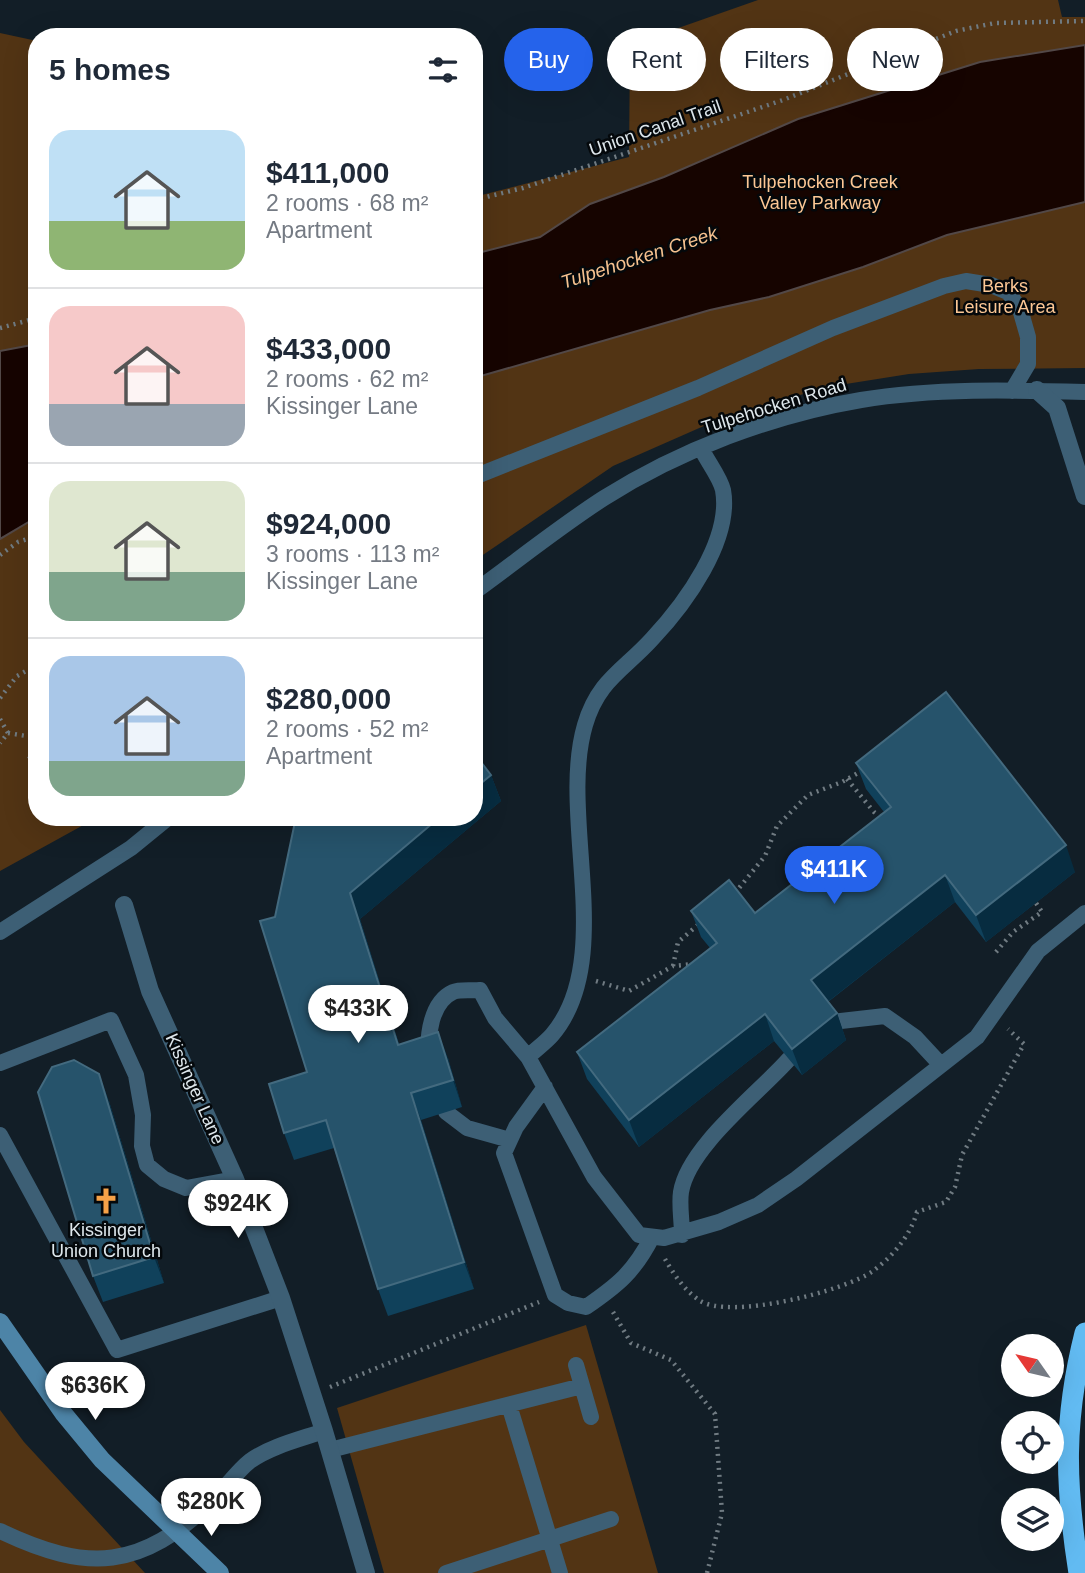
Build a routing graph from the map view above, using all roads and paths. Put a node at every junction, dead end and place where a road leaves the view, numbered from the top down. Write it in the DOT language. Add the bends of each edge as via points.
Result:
graph roads {
  1 [pos="1085,21"];
  2 [pos="483,198"];
  3 [pos="28,320"];
  4 [pos="0,328"];
  5 [pos="1037,390"];
  6 [pos="1012,391"];
  7 [pos="1085,391"];
  8 [pos="701,448"];
  9 [pos="483,473"];
  10 [pos="1085,496"];
  11 [pos="28,539"];
  12 [pos="0,555"];
  13 [pos="483,585"];
  14 [pos="28,670"];
  15 [pos="0,698"];
  16 [pos="0,719"];
  17 [pos="8,733"];
  18 [pos="28,735"];
  19 [pos="0,743"];
  20 [pos="870,766"];
  21 [pos="847,779"];
  22 [pos="893,824"];
  23 [pos="158,826"];
  24 [pos="725,902"];
  25 [pos="1036,903"];
  26 [pos="124,905"];
  27 [pos="1085,913"];
  28 [pos="706,918"];
  29 [pos="0,933"];
  30 [pos="996,952"];
  31 [pos="697,964"];
  32 [pos="673,966"];
  33 [pos="578,976"];
  34 [pos="994,1015"];
  35 [pos="832,1022"];
  36 [pos="528,1057"];
  37 [pos="789,1059"];
  38 [pos="0,1063"];
  39 [pos="429,1064"];
  40 [pos="942,1065"];
  41 [pos="545,1087"];
  42 [pos="446,1112"];
  43 [pos="0,1135"];
  44 [pos="510,1140"];
  45 [pos="235,1178"];
  46 [pos="682,1235"];
  47 [pos="652,1237"];
  48 [pos="555,1295"];
  49 [pos="603,1295"];
  50 [pos="281,1298"];
  51 [pos="0,1322"];
  52 [pos="1085,1333"];
  53 [pos="576,1365"];
  54 [pos="582,1386"];
  55 [pos="313,1394"];
  56 [pos="509,1405"];
  57 [pos="591,1417"];
  58 [pos="324,1430"];
  59 [pos="330,1450"];
  60 [pos="611,1520"];
  61 [pos="0,1531"];
  62 [pos="175,1531"];
  63 [pos="550,1539"];
  64 [pos="1085,1564"];
  65 [pos="220,1573"];
  66 [pos="366,1573"];
  67 [pos="446,1573"];
  68 [pos="561,1573"];
  69 [pos="707,1573"];
  70 [pos="1078,1573"];
  1 -- 2 [label="path, Union Canal Trail" via="995,23 956,31 783,100"];
  3 -- 4 [label="path"];
  5 -- 6 [label="lane, Tulpehocken Road"];
  5 -- 7 [label="lane, Tulpehocken Road"];
  5 -- 10 [label="street" via="1057,408"];
  6 -- 8 [label="lane, Tulpehocken Road" via="862,400 758,427"];
  6 -- 9 [label="lane" via="1028,364 1028,337 1020,309 1008,292 966,282 832,328 698,388"];
  8 -- 13 [label="lane, Tulpehocken Road" via="604,498"];
  8 -- 33 [label="lane" via="722,488 724,519 716,544 687,597 652,640 598,692 585,724 576,767 583,887"];
  11 -- 12 [label="path"];
  14 -- 15 [label="path" via="17,676"];
  16 -- 17 [label="path"];
  17 -- 18 [label="path"];
  17 -- 19 [label="path"];
  20 -- 21 [label="path"];
  21 -- 22 [label="path" via="874,813"];
  21 -- 24 [label="path" via="807,794 777,826 765,856 744,886"];
  23 -- 29 [label="lane"];
  25 -- 30 [label="path" via="1042,912 1013,932"];
  26 -- 45 [label="street, Kissinger Lane" via="150,991"];
  27 -- 34 [label="lane" via="1038,951"];
  28 -- 32 [label="path" via="678,942"];
  31 -- 32 [label="path"];
  32 -- 33 [label="path" via="629,991"];
  33 -- 36 [label="lane" via="552,1035"];
  34 -- 40 [label="lane" via="977,1037"];
  34 -- 47 [label="path" via="1024,1044 962,1155 955,1187 946,1202 917,1212 899,1248 871,1272 814,1295 731,1310 700,1301 674,1275"];
  35 -- 40 [label="lane" via="885,1016 915,1037"];
  36 -- 39 [label="lane" via="495,1018 480,990 453,992 442,1002 427,1032"];
  36 -- 41 [label="lane"];
  37 -- 46 [label="lane" via="707,1144 690,1169 681,1191"];
  38 -- 45 [label="lane" via="111,1020 136,1075 147,1165 186,1188"];
  40 -- 46 [label="lane" via="758,1205"];
  41 -- 44 [label="lane"];
  41 -- 47 [label="lane" via="594,1177 639,1235"];
  42 -- 44 [label="lane" via="467,1128"];
  43 -- 50 [label="lane" via="117,1350"];
  44 -- 48 [label="lane" via="504,1153"];
  45 -- 50 [label="street, Kissinger Lane"];
  46 -- 47 [label="lane"];
  47 -- 49 [label="lane" via="625,1279"];
  48 -- 49 [label="lane" via="586,1307"];
  48 -- 55 [label="path"];
  49 -- 69 [label="path" via="631,1343 671,1360 715,1414 722,1513"];
  50 -- 55 [label="street, Kissinger Lane"];
  51 -- 62 [label="street" via="64,1414"];
  52 -- 70 [label="highway" via="1068,1436 1068,1501"];
  53 -- 54 [label="lane"];
  54 -- 56 [label="lane"];
  54 -- 57 [label="lane"];
  55 -- 58 [label="street, Kissinger Lane"];
  56 -- 59 [label="lane"];
  56 -- 63 [label="lane"];
  58 -- 59 [label="street, Kissinger Lane"];
  58 -- 62 [label="lane" via="251,1461"];
  59 -- 66 [label="street, Kissinger Lane"];
  60 -- 63 [label="lane"];
  61 -- 62 [label="lane" via="25,1547 63,1561 98,1567 130,1561"];
  62 -- 65 [label="street"];
  63 -- 67 [label="lane"];
  63 -- 68 [label="lane"];
  64 -- 70 [label="highway"];
}
